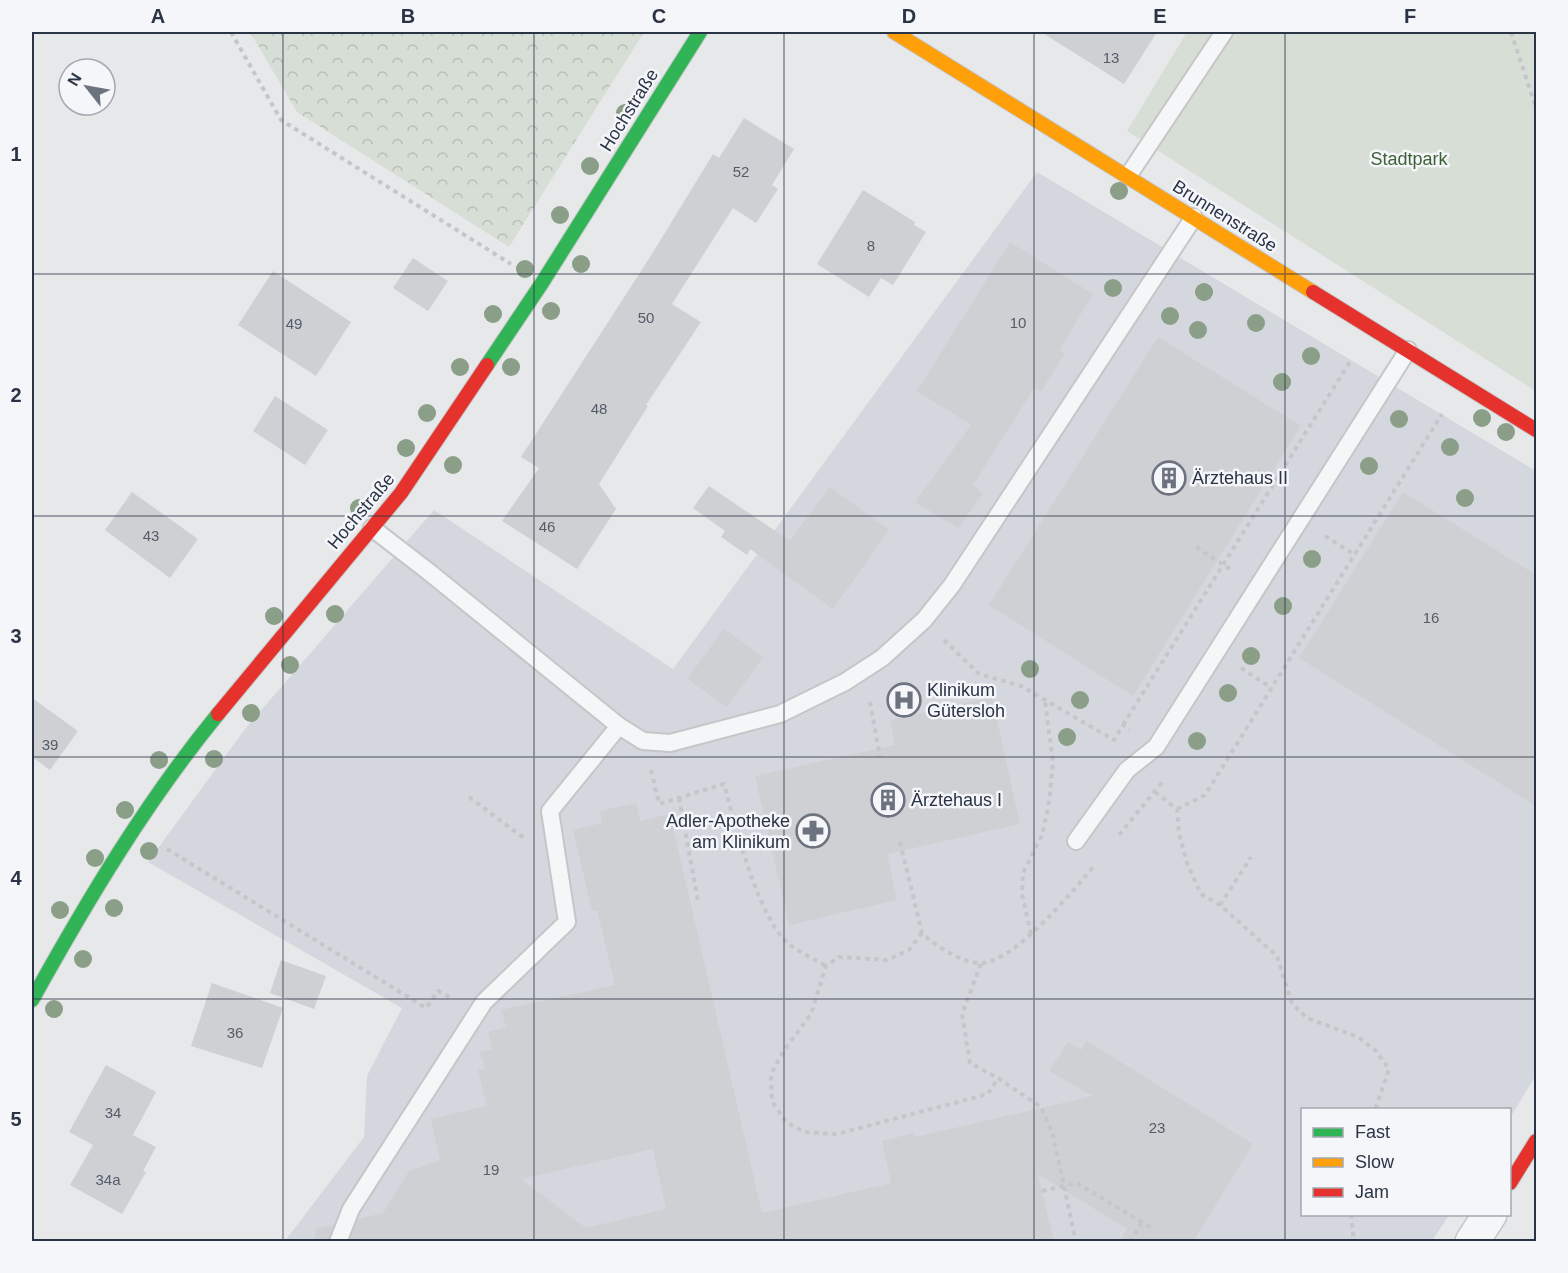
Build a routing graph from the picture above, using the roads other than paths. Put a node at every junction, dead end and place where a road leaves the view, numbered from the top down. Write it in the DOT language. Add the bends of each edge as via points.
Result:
graph roads {
  1 [pos="700,32"];
  2 [pos="894,32"];
  3 [pos="1224,32"];
  4 [pos="1128,176"];
  5 [pos="1194,217"];
  6 [pos="1408,350"];
  7 [pos="1536,430"];
  8 [pos="372,528"];
  9 [pos="619,726"];
  10 [pos="1076,841"];
  11 [pos="32,1000"];
  12 [pos="1536,1141"];
  13 [pos="1511,1180"];
  14 [pos="1489,1216"];
  15 [pos="338,1242"];
  16 [pos="1472,1242"];
  1 -- 8 [label="street, Hochstraße" via="542,284 401,493"];
  2 -- 4 [label="street, Brunnenstraße"];
  3 -- 4 [label="lane"];
  4 -- 5 [label="street, Brunnenstraße"];
  5 -- 6 [label="street, Brunnenstraße"];
  5 -- 9 [label="lane" via="952,585 924,620 882,658 780,714 670,743 643,741"];
  6 -- 7 [label="street, Brunnenstraße"];
  6 -- 10 [label="lane" via="1156,747 1127,770"];
  8 -- 9 [label="lane"];
  8 -- 11 [label="street, Hochstraße" via="208,726 134,828"];
  9 -- 15 [label="lane" via="550,811 567,922 484,1002 351,1209"];
  12 -- 13 [label="street"];
  14 -- 16 [label="street"];
}
